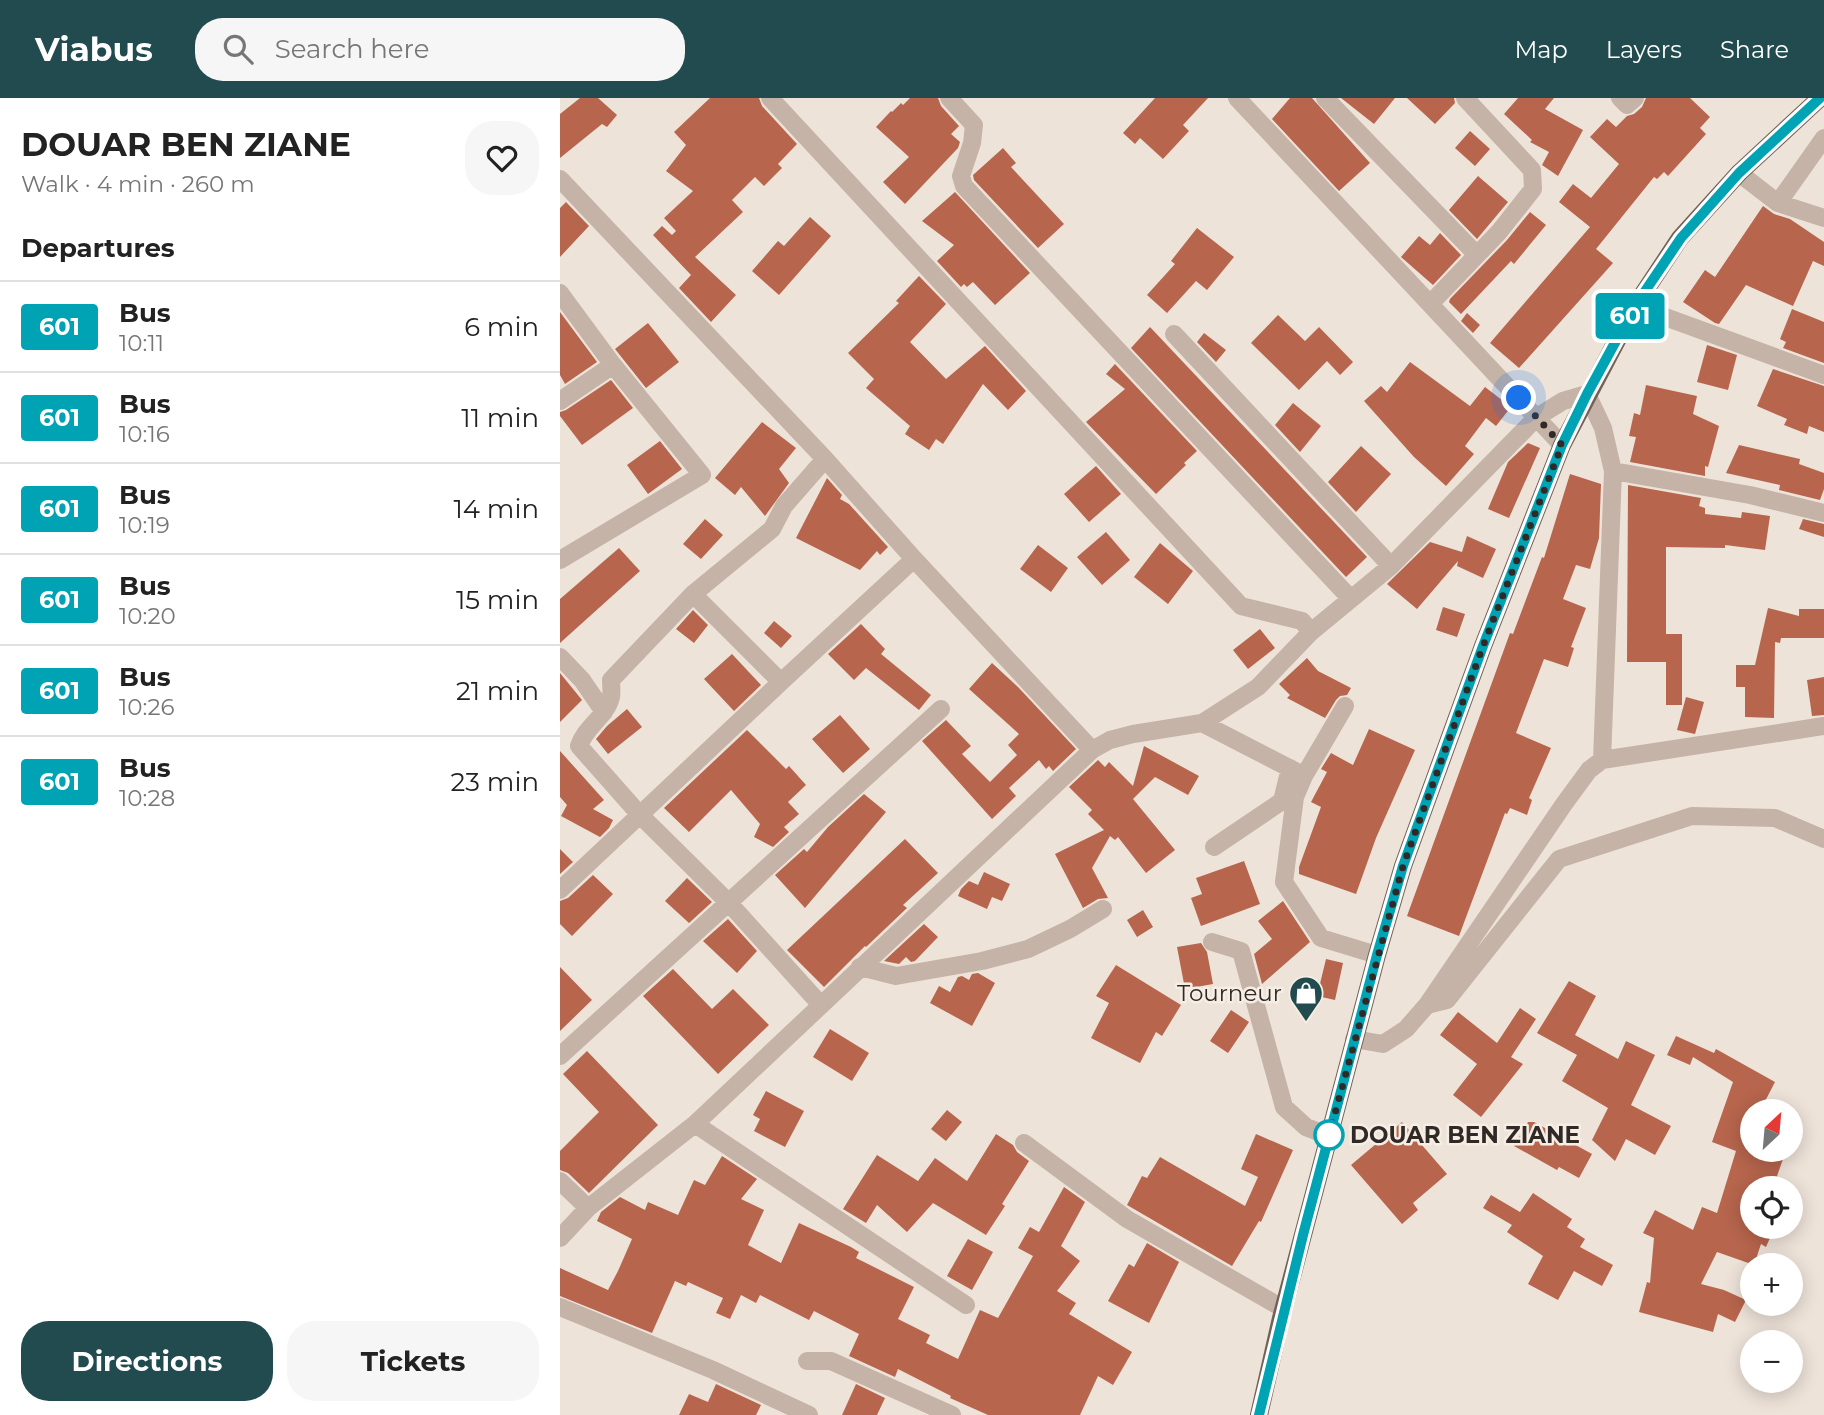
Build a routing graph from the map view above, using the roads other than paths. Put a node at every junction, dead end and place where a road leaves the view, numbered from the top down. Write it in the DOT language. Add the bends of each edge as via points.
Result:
graph roads {
  1 [pos="770,98"];
  2 [pos="949,98"];
  3 [pos="1237,98"];
  4 [pos="1325,98"];
  5 [pos="1465,98"];
  6 [pos="1620,98"];
  7 [pos="1635,98"];
  8 [pos="1820,98"];
  9 [pos="1824,138"];
  10 [pos="1739,173"];
  11 [pos="560,179"];
  12 [pos="1778,203"];
  13 [pos="1824,218"];
  14 [pos="1477,255"];
  15 [pos="560,293"];
  16 [pos="1430,304"];
  17 [pos="1635,306"];
  18 [pos="1174,334"];
  19 [pos="613,365"];
  20 [pos="1824,375"];
  21 [pos="1587,394"];
  22 [pos="560,401"];
  23 [pos="1536,417"];
  24 [pos="1562,445"];
  25 [pos="825,459"];
  26 [pos="1613,471"];
  27 [pos="1824,513"];
  28 [pos="914,559"];
  29 [pos="560,560"];
  30 [pos="1391,566"];
  31 [pos="693,594"];
  32 [pos="1351,599"];
  33 [pos="1311,632"];
  34 [pos="560,657"];
  35 [pos="781,682"];
  36 [pos="1345,706"];
  37 [pos="941,709"];
  38 [pos="604,712"];
  39 [pos="1202,723"];
  40 [pos="1824,726"];
  41 [pos="1092,750"];
  42 [pos="1602,760"];
  43 [pos="1297,772"];
  44 [pos="640,815"];
  45 [pos="1824,839"];
  46 [pos="1214,847"];
  47 [pos="560,890"];
  48 [pos="729,903"];
  49 [pos="1103,909"];
  50 [pos="1212,943"];
  51 [pos="1377,955"];
  52 [pos="860,967"];
  53 [pos="820,1004"];
  54 [pos="1427,1006"];
  55 [pos="1354,1039"];
  56 [pos="560,1056"];
  57 [pos="695,1124"];
  58 [pos="1329,1136"];
  59 [pos="1024,1143"];
  60 [pos="560,1181"];
  61 [pos="588,1208"];
  62 [pos="560,1238"];
  63 [pos="966,1305"];
  64 [pos="560,1307"];
  65 [pos="1284,1309"];
  66 [pos="807,1361"];
  67 [pos="809,1415"];
  68 [pos="952,1415"];
  69 [pos="1259,1415"];
  1 -- 33 [label="street" via="1241,607 1302,621"];
  2 -- 32 [label="street" via="974,125 961,176 964,186"];
  3 -- 16 [label="street"];
  4 -- 14 [label="street"];
  5 -- 14 [label="street" via="1532,170 1533,189 1524,204"];
  6 -- 7 [label="street" via="1627,105"];
  8 -- 10 [label="main road"];
  9 -- 12 [label="street"];
  10 -- 12 [label="street"];
  10 -- 17 [label="main road" via="1681,238"];
  11 -- 25 [label="street"];
  12 -- 13 [label="street"];
  14 -- 16 [label="street"];
  15 -- 19 [label="street"];
  16 -- 23 [label="street"];
  17 -- 20 [label="street"];
  17 -- 21 [label="main road"];
  18 -- 30 [label="street"];
  19 -- 22 [label="street"];
  19 -- 29 [label="street" via="702,475"];
  21 -- 23 [label="street"];
  21 -- 24 [label="main road"];
  21 -- 26 [label="street" via="1603,428"];
  23 -- 24 [label="street"];
  23 -- 30 [label="street"];
  24 -- 51 [label="main road" via="1403,866"];
  25 -- 28 [label="street"];
  25 -- 31 [label="street" via="784,506 772,529"];
  26 -- 27 [label="street"];
  26 -- 42 [label="street"];
  28 -- 35 [label="street"];
  28 -- 41 [label="street"];
  30 -- 32 [label="street"];
  31 -- 35 [label="street"];
  31 -- 38 [label="street" via="611,680 611,697"];
  32 -- 33 [label="street"];
  33 -- 39 [label="street" via="1258,687"];
  34 -- 38 [label="street"];
  35 -- 44 [label="street"];
  36 -- 43 [label="street"];
  37 -- 48 [label="street"];
  38 -- 44 [label="street" via="579,746"];
  39 -- 41 [label="street" via="1133,734"];
  39 -- 43 [label="street"];
  40 -- 42 [label="street"];
  41 -- 52 [label="street"];
  42 -- 54 [label="street" via="1564,804"];
  43 -- 46 [label="street" via="1282,801"];
  43 -- 51 [label="street" via="1284,882 1321,938"];
  44 -- 47 [label="street"];
  44 -- 48 [label="street"];
  45 -- 54 [label="street" via="1775,818 1692,816 1559,859 1447,1000"];
  48 -- 53 [label="street"];
  48 -- 56 [label="street"];
  49 -- 52 [label="street" via="1028,949 982,961 896,976"];
  50 -- 58 [label="street" via="1241,951 1284,1107 1306,1127"];
  51 -- 55 [label="main road"];
  52 -- 53 [label="street"];
  53 -- 57 [label="street"];
  54 -- 55 [label="street" via="1406,1029 1383,1044"];
  55 -- 58 [label="main road"];
  57 -- 61 [label="street"];
  57 -- 63 [label="street"];
  58 -- 65 [label="main road"];
  59 -- 65 [label="street" via="1126,1219"];
  60 -- 61 [label="street"];
  61 -- 62 [label="street"];
  64 -- 67 [label="street"];
  65 -- 69 [label="main road"];
  66 -- 68 [label="street" via="831,1361"];
}
